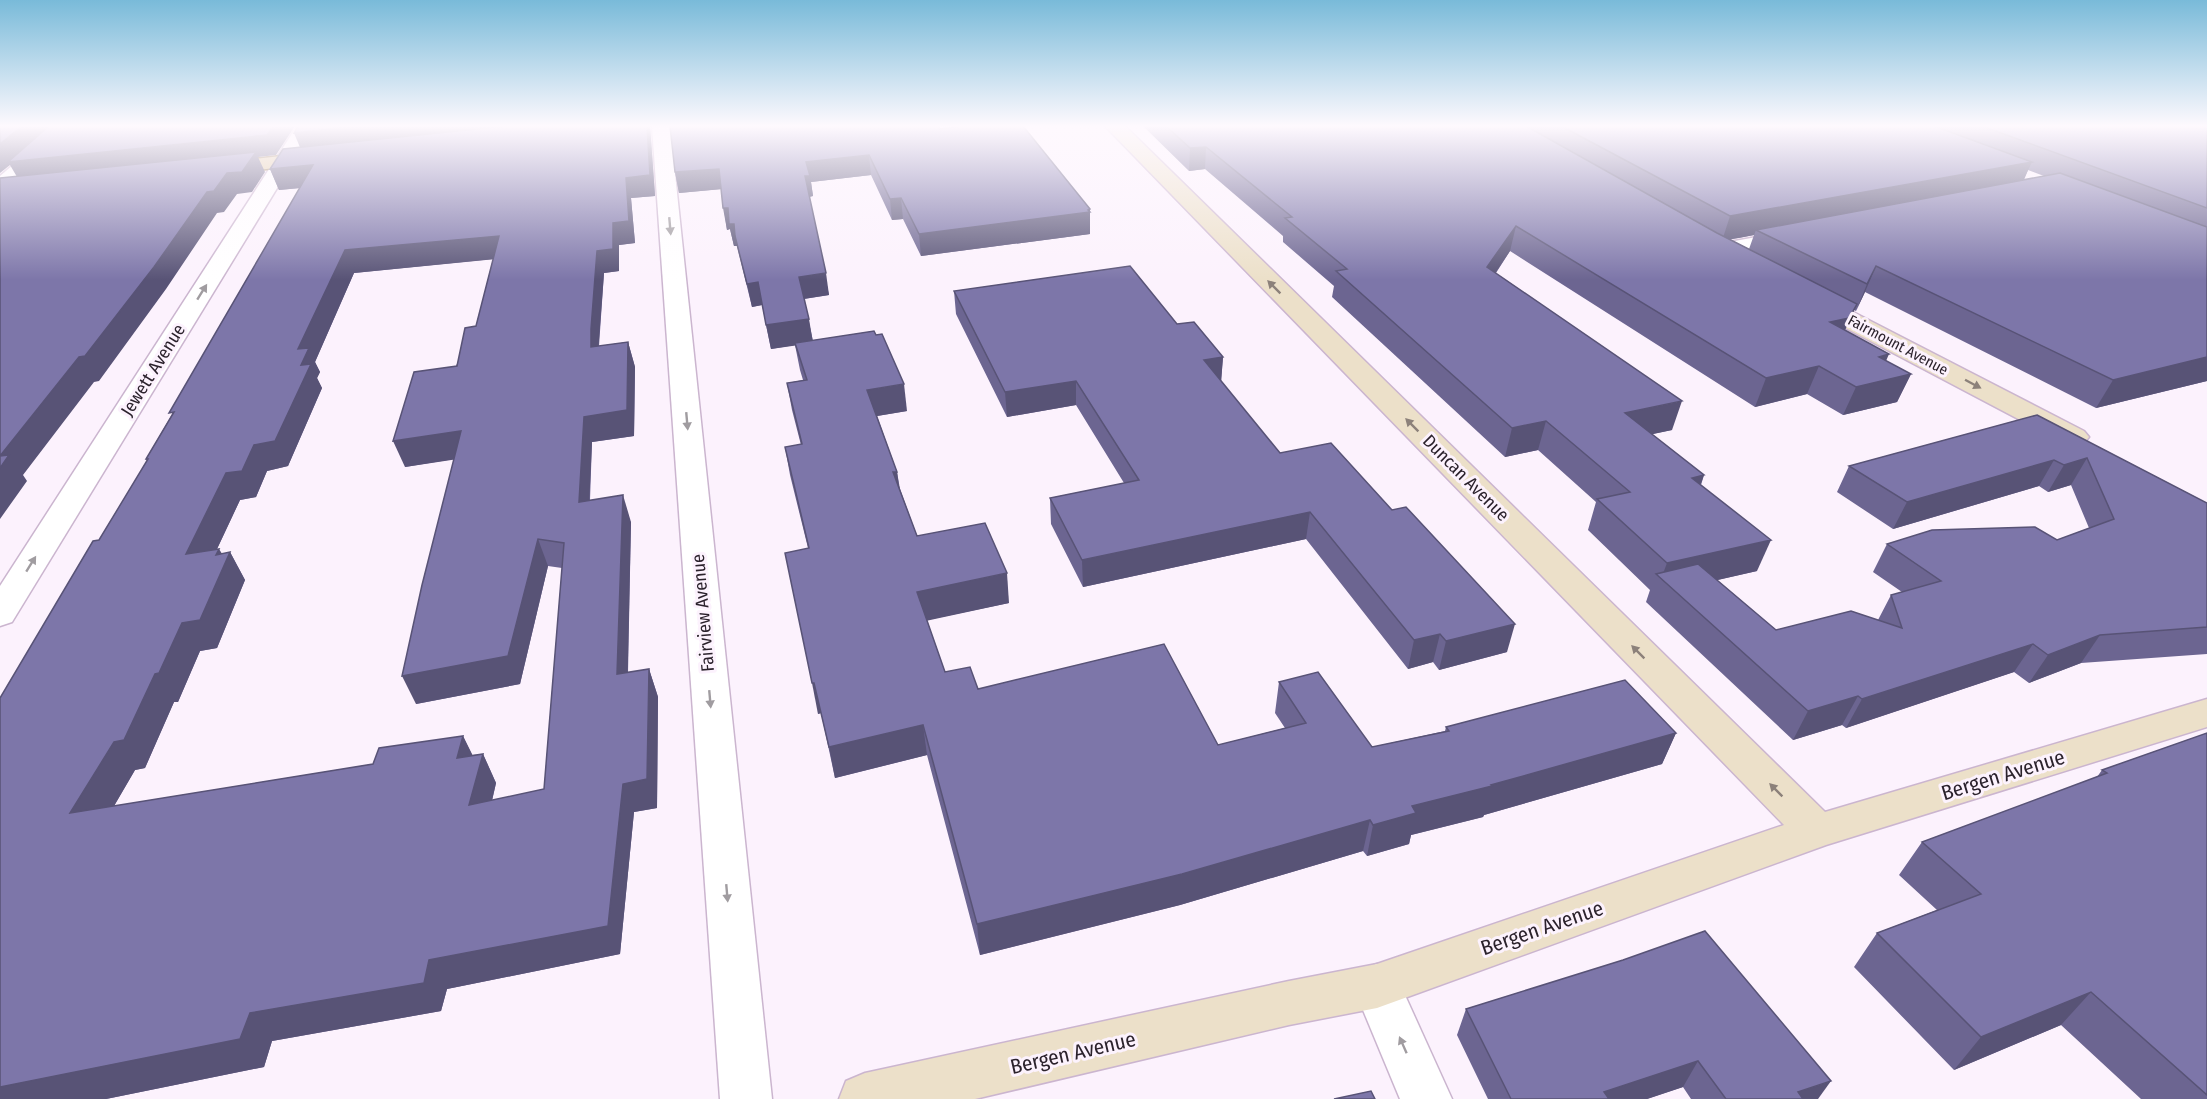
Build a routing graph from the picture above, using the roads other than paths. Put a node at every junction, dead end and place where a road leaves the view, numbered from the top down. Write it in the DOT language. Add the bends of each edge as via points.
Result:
graph roads {
  1 [pos="273,177"];
  2 [pos="665,177"];
  3 [pos="1165,177"];
  4 [pos="1815,233"];
  5 [pos="1693,237"];
  6 [pos="1718,251"];
  7 [pos="1749,267"];
  8 [pos="1790,289"];
  9 [pos="2095,448"];
  10 [pos="0,614"];
  11 [pos="2207,713"];
  12 [pos="1817,831"];
  13 [pos="1377,986"];
  14 [pos="746,1099"];
  15 [pos="866,1099"];
  16 [pos="1426,1099"];
  10 -- 1 [label="street, Jewett Avenue, one-way"];
  2 -- 14 [label="street, Fairview Avenue, one-way"];
  12 -- 3 [label="street, Duncan Avenue, one-way"];
  4 -- 6 [label="street"];
  5 -- 6 [label="street"];
  6 -- 7 [label="street"];
  8 -- 9 [label="street, Fairmount Avenue, one-way"];
  11 -- 12 [label="street, Bergen Avenue"];
  12 -- 13 [label="street, Bergen Avenue"];
  13 -- 15 [label="street, Bergen Avenue"];
  16 -- 13 [label="street, one-way"];
}
